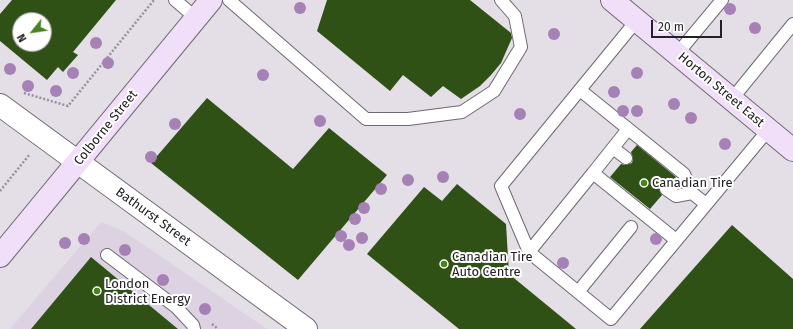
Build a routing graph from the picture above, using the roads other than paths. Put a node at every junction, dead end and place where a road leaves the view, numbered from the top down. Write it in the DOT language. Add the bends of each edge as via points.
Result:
graph roads {
  1 [pos="175,0"];
  2 [pos="210,0"];
  3 [pos="229,0"];
  4 [pos="501,0"];
  5 [pos="612,0"];
  6 [pos="722,0"];
  7 [pos="196,18"];
  8 [pos="637,20"];
  9 [pos="793,24"];
  10 [pos="678,54"];
  11 [pos="580,90"];
  12 [pos="732,99"];
  13 [pos="0,104"];
  14 [pos="628,129"];
  15 [pos="768,129"];
  16 [pos="612,148"];
  17 [pos="793,150"];
  18 [pos="626,158"];
  19 [pos="78,162"];
  20 [pos="593,173"];
  21 [pos="666,189"];
  22 [pos="692,193"];
  23 [pos="706,204"];
  24 [pos="631,227"];
  25 [pos="676,240"];
  26 [pos="529,252"];
  27 [pos="107,255"];
  28 [pos="0,256"];
  29 [pos="578,292"];
  30 [pos="194,329"];
  31 [pos="306,329"];
  1 -- 7 [label="lane"];
  2 -- 7 [label="street, Colborne Street"];
  3 -- 4 [label="lane" via="366,119 408,119 462,112 494,91 521,46 515,16"];
  5 -- 8 [label="street, Horton Street East"];
  6 -- 10 [label="lane"];
  7 -- 19 [label="street, Colborne Street"];
  8 -- 10 [label="street, Horton Street East"];
  8 -- 11 [label="lane"];
  9 -- 12 [label="lane"];
  10 -- 12 [label="street, Horton Street East"];
  11 -- 14 [label="lane"];
  11 -- 26 [label="lane" via="501,186"];
  12 -- 15 [label="street, Horton Street East"];
  13 -- 19 [label="street, Bathurst Street"];
  14 -- 16 [label="lane"];
  14 -- 22 [label="lane" via="684,174"];
  15 -- 17 [label="street, Horton Street East"];
  15 -- 23 [label="lane"];
  16 -- 18 [label="lane"];
  16 -- 20 [label="lane"];
  19 -- 28 [label="street, Colborne Street"];
  19 -- 31 [label="street, Bathurst Street"];
  20 -- 25 [label="lane"];
  20 -- 26 [label="lane"];
  21 -- 22 [label="lane" via="676,196"];
  22 -- 23 [label="lane"];
  23 -- 25 [label="lane"];
  24 -- 29 [label="lane"];
  25 -- 29 [label="lane" via="611,319"];
  26 -- 29 [label="lane"];
  27 -- 30 [label="lane" via="176,307"];
}
